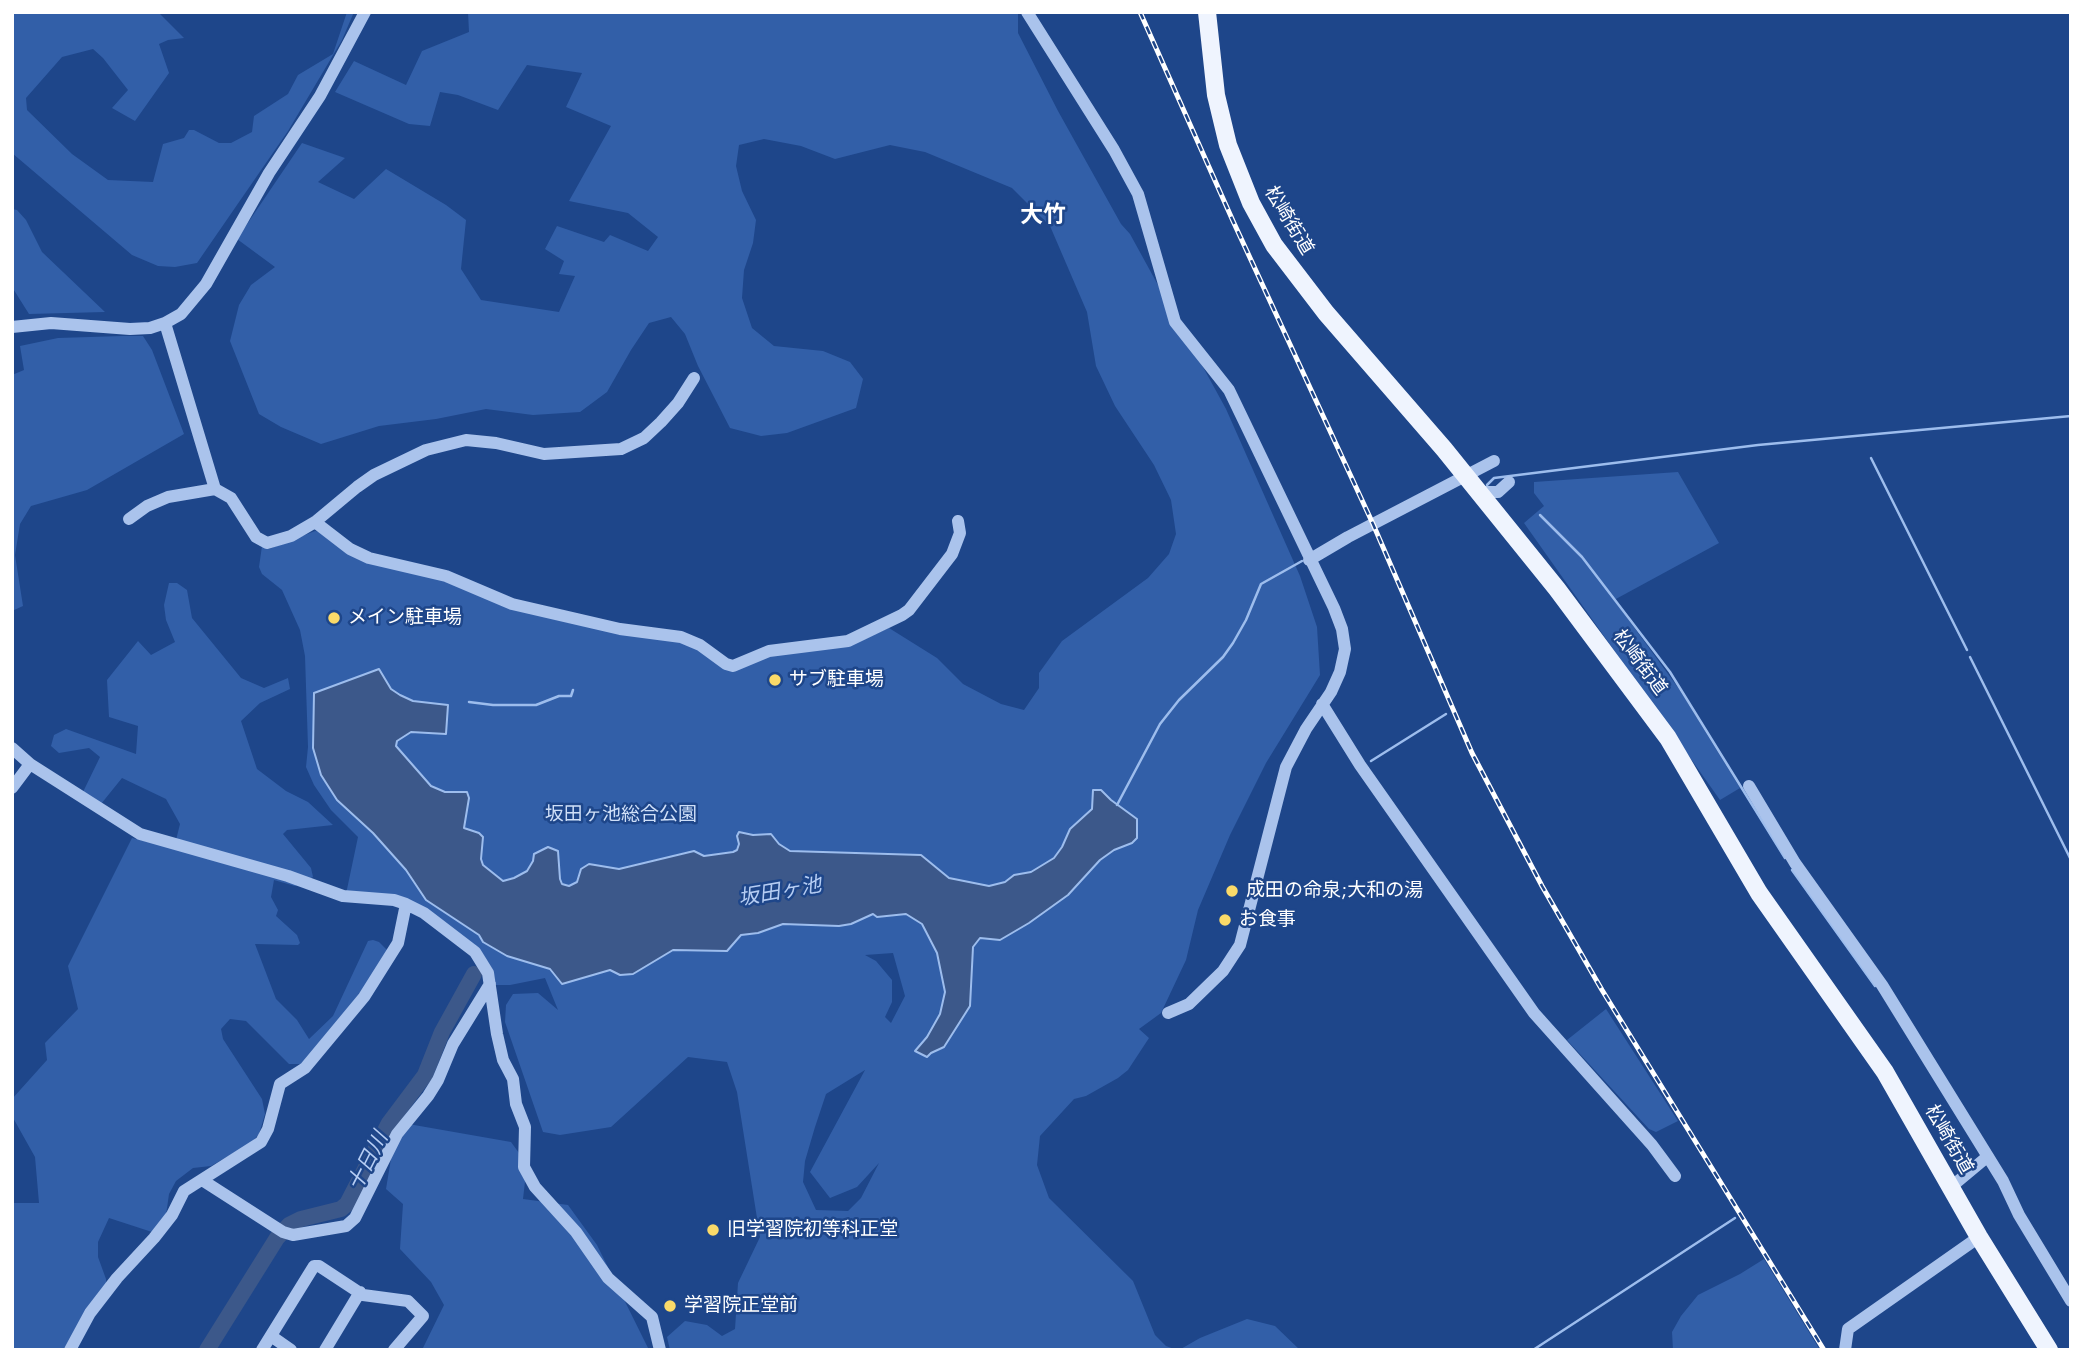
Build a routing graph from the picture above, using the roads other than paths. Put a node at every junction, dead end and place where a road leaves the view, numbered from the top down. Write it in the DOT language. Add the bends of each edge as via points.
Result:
graph roads {
  1 [pos="365,12"];
  2 [pos="1027,12"];
  3 [pos="1207,12"];
  4 [pos="165,323"];
  5 [pos="12,327"];
  6 [pos="694,378"];
  7 [pos="1494,461"];
  8 [pos="1465,475"];
  9 [pos="1508,482"];
  10 [pos="215,489"];
  11 [pos="1478,492"];
  12 [pos="129,519"];
  13 [pos="958,521"];
  14 [pos="316,522"];
  15 [pos="1309,560"];
  16 [pos="1322,704"];
  17 [pos="12,748"];
  18 [pos="30,764"];
  19 [pos="1749,786"];
  20 [pos="12,788"];
  21 [pos="406,904"];
  22 [pos="490,984"];
  23 [pos="1168,1013"];
  24 [pos="1987,1157"];
  25 [pos="1675,1176"];
  26 [pos="202,1180"];
  27 [pos="1951,1187"];
  28 [pos="1979,1237"];
  29 [pos="360,1292"];
  30 [pos="2071,1301"];
  31 [pos="271,1336"];
  32 [pos="70,1350"];
  33 [pos="262,1350"];
  34 [pos="291,1350"];
  35 [pos="324,1350"];
  36 [pos="394,1350"];
  37 [pos="660,1350"];
  38 [pos="1845,1350"];
  39 [pos="2049,1350"];
  1 -- 4 [label="street" via="320,96 269,173 206,284 181,314"];
  2 -- 15 [label="street" via="1138,194 1175,323 1229,390"];
  3 -- 8 [label="main road, 松崎街道" via="1216,94 1228,145 1269,235 1326,313"];
  4 -- 5 [label="street" via="131,329 51,323"];
  4 -- 10 [label="street"];
  6 -- 14 [label="street" via="661,422 644,438 621,449 544,454 466,440 426,450 374,475"];
  7 -- 8 [label="street"];
  8 -- 11 [label="main road, 松崎街道"];
  8 -- 15 [label="street"];
  9 -- 11 [label="street" via="1498,492"];
  10 -- 12 [label="street" via="168,496"];
  10 -- 14 [label="street" via="231,498 256,537 267,542 291,536"];
  11 -- 27 [label="main road, 松崎街道" via="1668,738 1759,893 1885,1072"];
  13 -- 14 [label="street" via="960,533 954,550 902,615 848,641 769,651 733,666 681,637 620,629 512,604 446,576 369,558"];
  15 -- 16 [label="street" via="1334,608 1345,649 1335,682"];
  16 -- 23 [label="street" via="1286,767 1240,945 1223,971 1195,999"];
  16 -- 25 [label="street" via="1534,1013"];
  17 -- 18 [label="street"];
  18 -- 20 [label="street"];
  18 -- 21 [label="street" via="140,834 244,862 343,896"];
  19 -- 24 [label="street" via="1795,863 1882,985"];
  21 -- 22 [label="street" via="475,952"];
  21 -- 26 [label="street" via="398,943 364,997 305,1068 280,1084 261,1142"];
  22 -- 26 [label="street" via="453,1044 438,1080 397,1134 355,1218 346,1226 283,1233"];
  22 -- 37 [label="street" via="503,1060 513,1079 525,1127 524,1167 608,1278 652,1317"];
  24 -- 27 [label="street"];
  24 -- 30 [label="street"];
  26 -- 32 [label="street" via="184,1191 155,1238 90,1313"];
  27 -- 28 [label="main road, 松崎街道"];
  28 -- 38 [label="street" via="1848,1329"];
  28 -- 39 [label="main road, 松崎街道"];
  29 -- 31 [label="street" via="314,1266"];
  29 -- 35 [label="street"];
  29 -- 36 [label="street" via="408,1301 423,1316"];
  31 -- 33 [label="street"];
  31 -- 34 [label="street"];
}
